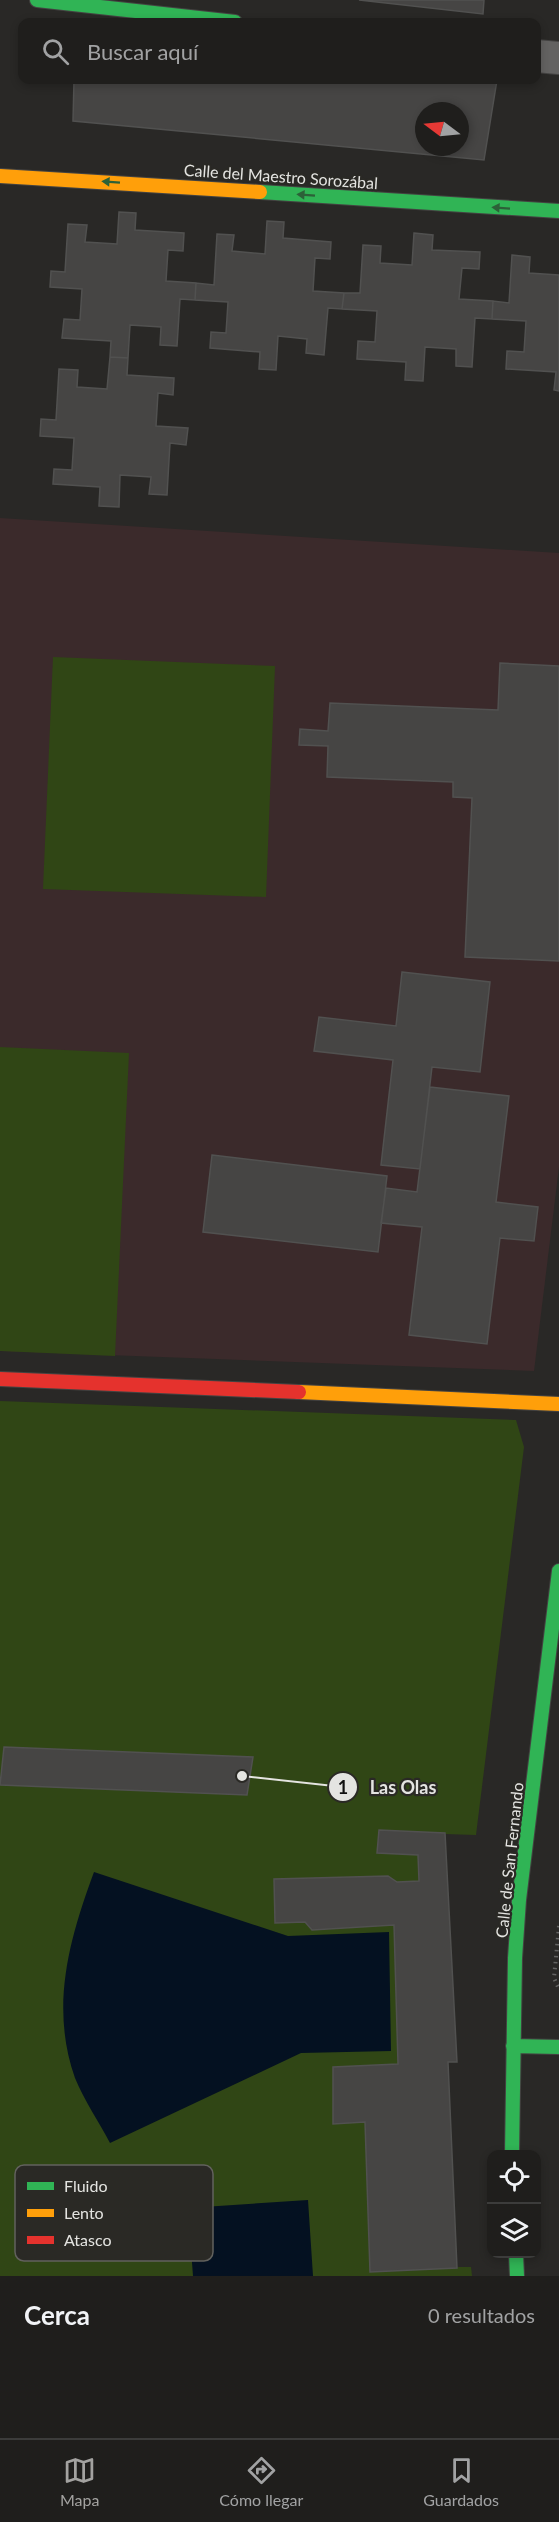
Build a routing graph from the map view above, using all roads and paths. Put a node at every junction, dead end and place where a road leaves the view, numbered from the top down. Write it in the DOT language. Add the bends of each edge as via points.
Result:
graph roads {
  1 [pos="37,0"];
  2 [pos="199,18"];
  3 [pos="541,56"];
  4 [pos="559,58"];
  5 [pos="0,176"];
  6 [pos="559,212"];
  7 [pos="0,1379"];
  8 [pos="559,1404"];
  9 [pos="559,1571"];
  10 [pos="559,1926"];
  11 [pos="559,1989"];
  12 [pos="513,2046"];
  13 [pos="559,2046"];
  14 [pos="512,2150"];
  15 [pos="516,2258"];
  16 [pos="517,2276"];
  1 -- 2 [label="street"];
  3 -- 4 [label="street"];
  6 -- 5 [label="street, Calle del Maestro Sorozábal, one-way"];
  7 -- 8 [label="street"];
  9 -- 12 [label="street, Calle de San Fernando" via="519,1900"];
  10 -- 11 [label="path" via="554,1978"];
  12 -- 13 [label="street"];
  12 -- 14 [label="street, Calle de San Fernando"];
  15 -- 16 [label="street"];
}
